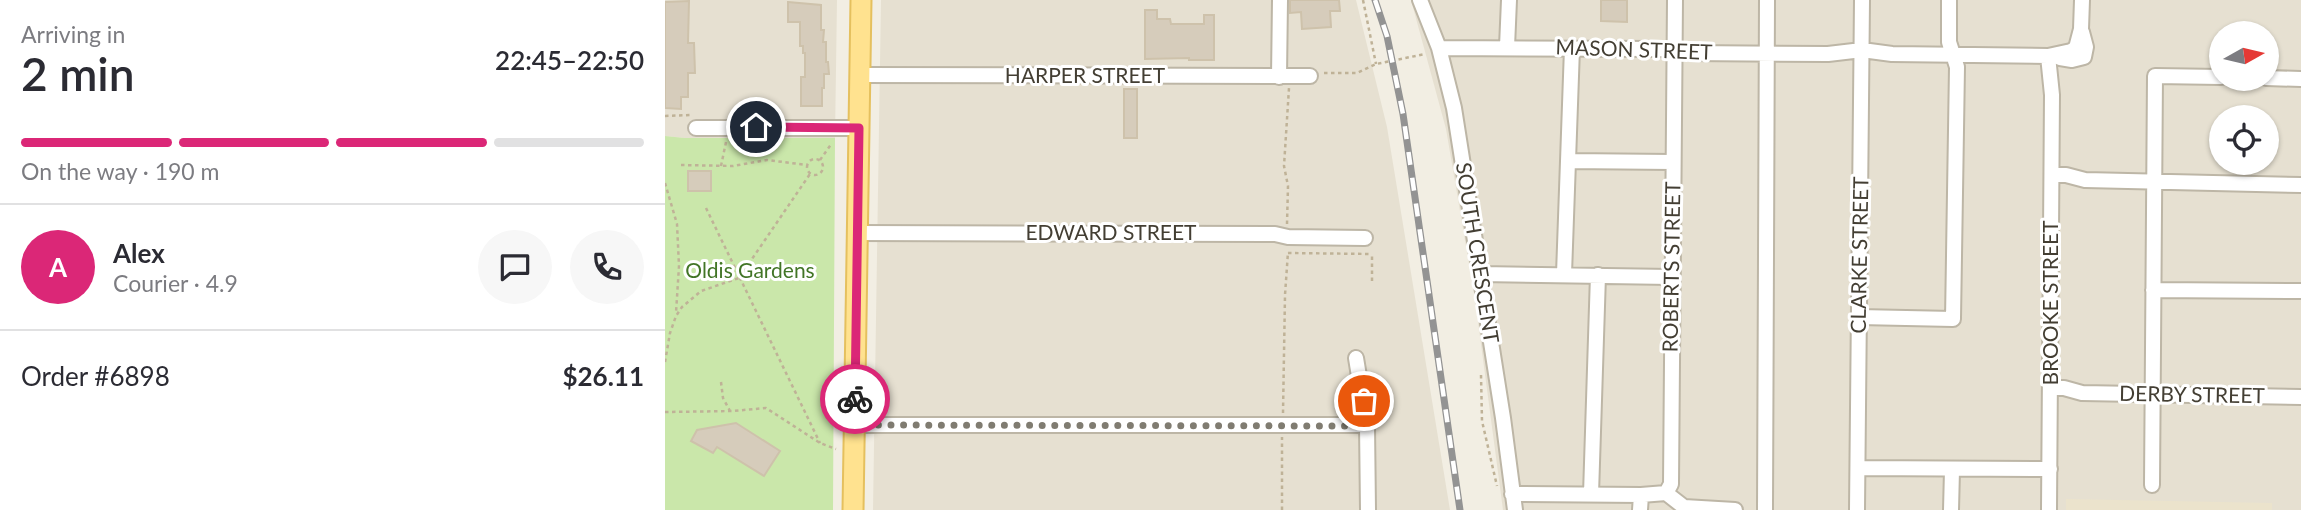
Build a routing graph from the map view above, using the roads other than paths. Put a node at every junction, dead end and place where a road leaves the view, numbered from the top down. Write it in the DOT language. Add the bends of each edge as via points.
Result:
graph roads {
  1 [pos="861,0"];
  2 [pos="1280,0"];
  3 [pos="1420,0"];
  4 [pos="1509,0"];
  5 [pos="1675,0"];
  6 [pos="1767,0"];
  7 [pos="1863,0"];
  8 [pos="1949,0"];
  9 [pos="2082,0"];
  10 [pos="1507,47"];
  11 [pos="1572,48"];
  12 [pos="1432,51"];
  13 [pos="1674,51"];
  14 [pos="1767,53"];
  15 [pos="1862,54"];
  16 [pos="1953,55"];
  17 [pos="2055,56"];
  18 [pos="860,75"];
  19 [pos="1310,76"];
  20 [pos="1279,77"];
  21 [pos="2209,77"];
  22 [pos="2279,78"];
  23 [pos="2301,79"];
  24 [pos="694,121"];
  25 [pos="859,128"];
  26 [pos="1568,161"];
  27 [pos="1673,162"];
  28 [pos="2052,179"];
  29 [pos="2153,182"];
  30 [pos="2301,185"];
  31 [pos="857,233"];
  32 [pos="1369,242"];
  33 [pos="1481,274"];
  34 [pos="1564,274"];
  35 [pos="1598,275"];
  36 [pos="1671,277"];
  37 [pos="2153,290"];
  38 [pos="2301,292"];
  39 [pos="1859,317"];
  40 [pos="1356,358"];
  41 [pos="2051,393"];
  42 [pos="2152,394"];
  43 [pos="2301,397"];
  44 [pos="854,425"];
  45 [pos="1367,425"];
  46 [pos="1858,468"];
  47 [pos="2050,469"];
  48 [pos="1952,470"];
  49 [pos="2152,485"];
  50 [pos="1666,493"];
  51 [pos="1512,494"];
  52 [pos="1591,494"];
  53 [pos="1640,502"];
  54 [pos="853,510"];
  55 [pos="1368,510"];
  56 [pos="1515,510"];
  57 [pos="1735,510"];
  58 [pos="1765,510"];
  59 [pos="1857,510"];
  60 [pos="1951,510"];
  61 [pos="2049,510"];
  1 -- 18 [label="main road"];
  2 -- 20 [label="street"];
  3 -- 12 [label="street, SOUTH CRESCENT"];
  4 -- 10 [label="street"];
  5 -- 13 [label="street, ROBERTS STREET"];
  6 -- 14 [label="street"];
  7 -- 15 [label="street, CLARKE STREET"];
  8 -- 16 [label="street"];
  9 -- 17 [label="street, MASON STREET" via="2078,54"];
  10 -- 11 [label="street, MASON STREET"];
  10 -- 12 [label="street, MASON STREET"];
  11 -- 13 [label="street, MASON STREET"];
  11 -- 26 [label="street"];
  12 -- 33 [label="street, SOUTH CRESCENT" via="1454,108"];
  13 -- 14 [label="street, MASON STREET"];
  13 -- 27 [label="street, ROBERTS STREET"];
  14 -- 15 [label="street, MASON STREET"];
  14 -- 58 [label="street"];
  15 -- 16 [label="street, MASON STREET"];
  15 -- 39 [label="street, CLARKE STREET"];
  16 -- 17 [label="street, MASON STREET"];
  16 -- 39 [label="street" via="1957,67 1953,319"];
  17 -- 28 [label="street, BROOKE STREET"];
  18 -- 20 [label="street, HARPER STREET"];
  18 -- 25 [label="main road"];
  19 -- 20 [label="street, HARPER STREET"];
  21 -- 29 [label="street" via="2155,76"];
  22 -- 23 [label="street"];
  24 -- 25 [label="street" via="728,127"];
  25 -- 31 [label="main road"];
  26 -- 27 [label="street"];
  26 -- 34 [label="street"];
  27 -- 36 [label="street, ROBERTS STREET"];
  28 -- 29 [label="street" via="2066,175"];
  28 -- 41 [label="street, BROOKE STREET"];
  29 -- 30 [label="street"];
  29 -- 37 [label="street"];
  31 -- 32 [label="street, EDWARD STREET" via="1275,234"];
  31 -- 44 [label="main road"];
  33 -- 34 [label="street"];
  33 -- 51 [label="street, SOUTH CRESCENT"];
  34 -- 35 [label="street"];
  35 -- 36 [label="street"];
  35 -- 52 [label="street"];
  36 -- 50 [label="street, ROBERTS STREET" via="1671,484"];
  37 -- 38 [label="street"];
  37 -- 42 [label="street"];
  39 -- 46 [label="street, CLARKE STREET"];
  40 -- 45 [label="street"];
  41 -- 42 [label="street, DERBY STREET" via="2064,388 2082,393"];
  41 -- 47 [label="street, BROOKE STREET"];
  42 -- 43 [label="street, DERBY STREET"];
  42 -- 49 [label="street"];
  44 -- 45 [label="street"];
  44 -- 54 [label="main road"];
  45 -- 55 [label="street"];
  46 -- 48 [label="street"];
  46 -- 59 [label="street, CLARKE STREET"];
  47 -- 48 [label="street"];
  47 -- 61 [label="street, BROOKE STREET"];
  48 -- 60 [label="street"];
  50 -- 53 [label="street"];
  50 -- 57 [label="street" via="1683,507"];
  51 -- 52 [label="street"];
  51 -- 56 [label="street, SOUTH CRESCENT"];
  52 -- 53 [label="street"];
}
